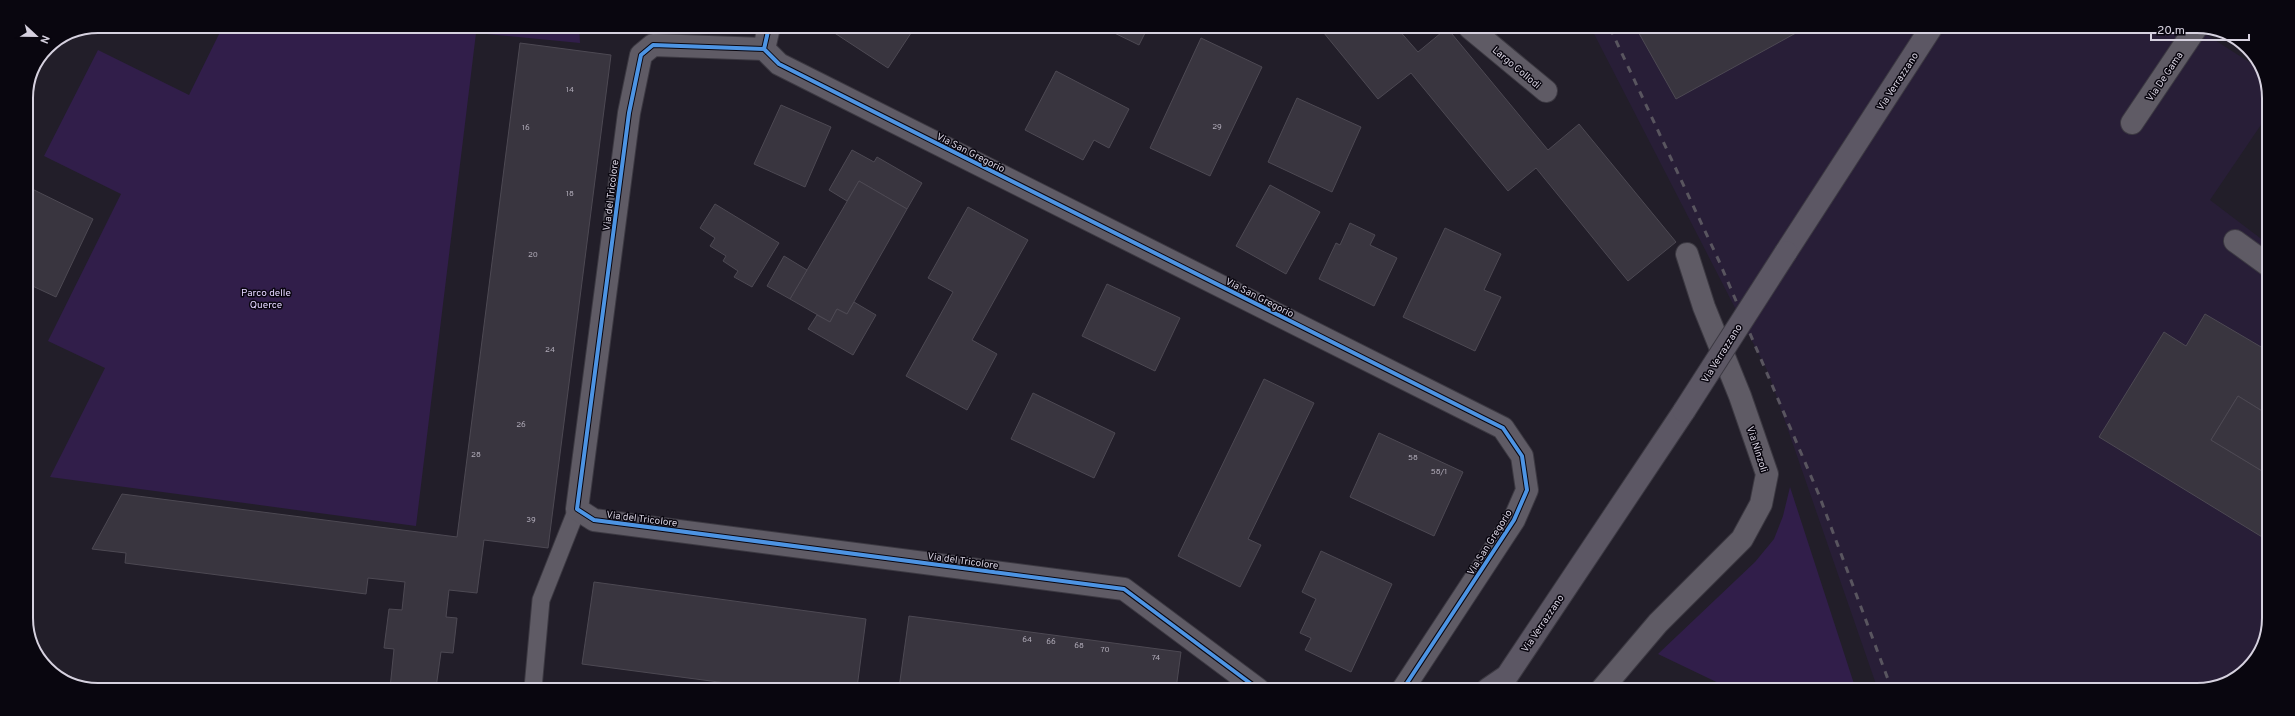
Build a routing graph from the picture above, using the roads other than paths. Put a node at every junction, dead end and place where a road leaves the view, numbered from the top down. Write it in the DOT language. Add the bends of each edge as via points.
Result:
graph roads {
  1 [pos="767,33"];
  2 [pos="1476,33"];
  3 [pos="1928,33"];
  4 [pos="2193,33"];
  5 [pos="764,49"];
  6 [pos="1546,91"];
  7 [pos="2132,123"];
  8 [pos="2235,241"];
  9 [pos="1687,254"];
  10 [pos="2262,261"];
  11 [pos="577,509"];
  12 [pos="1238,682"];
  13 [pos="1506,682"];
  14 [pos="533,683"];
  15 [pos="1407,683"];
  16 [pos="1607,683"];
  1 -- 5 [label="street"];
  2 -- 6 [label="street, Largo Collodi"];
  3 -- 13 [label="main road, Via Verrazzano, bridge"];
  4 -- 7 [label="street, Via De Gama"];
  5 -- 11 [label="street, Via del Tricolore" via="653,44 641,56 628,113"];
  5 -- 15 [label="street, Via San Gregorio" via="779,64 1502,428 1522,456 1527,490 1514,520"];
  8 -- 10 [label="street"];
  9 -- 16 [label="street, Via Ninzoli" via="1704,307 1740,396 1767,474 1761,504 1742,539 1658,623"];
  11 -- 12 [label="street, Via del Tricolore" via="594,520 1124,590"];
  11 -- 14 [label="lane" via="541,600"];
}
